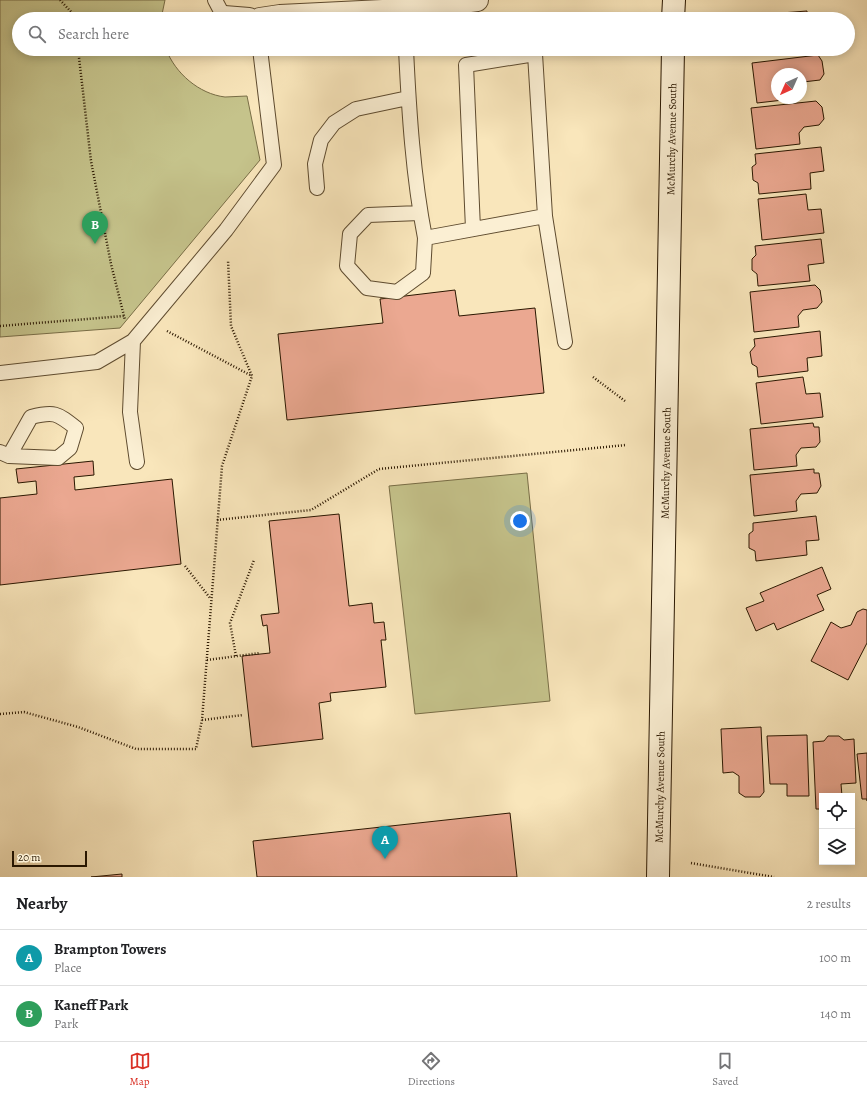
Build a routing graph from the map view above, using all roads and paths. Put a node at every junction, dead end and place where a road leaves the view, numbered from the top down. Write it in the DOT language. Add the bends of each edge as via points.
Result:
graph roads {
  1 [pos="60,0"];
  2 [pos="476,0"];
  3 [pos="674,0"];
  4 [pos="219,9"];
  5 [pos="70,12"];
  6 [pos="195,12"];
  7 [pos="418,12"];
  8 [pos="674,12"];
  9 [pos="79,56"];
  10 [pos="261,56"];
  11 [pos="406,56"];
  12 [pos="522,56"];
  13 [pos="535,56"];
  14 [pos="673,56"];
  15 [pos="408,98"];
  16 [pos="317,188"];
  17 [pos="420,213"];
  18 [pos="545,216"];
  19 [pos="473,229"];
  20 [pos="226,230"];
  21 [pos="424,238"];
  22 [pos="124,316"];
  23 [pos="0,326"];
  24 [pos="133,341"];
  25 [pos="565,342"];
  26 [pos="0,373"];
  27 [pos="252,376"];
  28 [pos="593,377"];
  29 [pos="625,401"];
  30 [pos="626,445"];
  31 [pos="4,454"];
  32 [pos="137,462"];
  33 [pos="217,520"];
  34 [pos="254,560"];
  35 [pos="185,566"];
  36 [pos="211,598"];
  37 [pos="260,653"];
  38 [pos="236,656"];
  39 [pos="207,660"];
  40 [pos="0,714"];
  41 [pos="243,715"];
  42 [pos="202,720"];
  43 [pos="690,864"];
  44 [pos="658,877"];
  45 [pos="774,877"];
  1 -- 5 [label="path"];
  2 -- 7 [label="street"];
  3 -- 8 [label="street"];
  4 -- 6 [label="path"];
  9 -- 22 [label="path" via="91,161"];
  10 -- 20 [label="lane" via="274,165"];
  11 -- 15 [label="lane"];
  12 -- 19 [label="lane" via="466,65"];
  13 -- 18 [label="lane"];
  14 -- 44 [label="street, McMurchy Avenue South"];
  15 -- 16 [label="lane" via="356,109 334,123 321,140 315,164"];
  15 -- 17 [label="lane"];
  17 -- 21 [label="lane"];
  17 -- 21 [label="lane" via="368,215 350,234 347,266 367,288 397,292 423,273"];
  18 -- 19 [label="lane"];
  18 -- 25 [label="lane"];
  19 -- 21 [label="lane"];
  20 -- 24 [label="lane"];
  20 -- 27 [label="path" via="231,326"];
  22 -- 23 [label="path"];
  22 -- 24 [label="path"];
  24 -- 26 [label="lane" via="97,362"];
  24 -- 27 [label="path" via="165,330"];
  24 -- 32 [label="lane" via="130,412"];
  27 -- 33 [label="path" via="222,466"];
  28 -- 29 [label="path"];
  30 -- 33 [label="path" via="379,469 311,510"];
  31 -- 31 [label="lane" via="58,458 70,448 76,428 60,415 46,413 31,417"];
  33 -- 36 [label="path"];
  34 -- 38 [label="path" via="230,623"];
  35 -- 36 [label="path"];
  36 -- 39 [label="path"];
  37 -- 38 [label="path"];
  38 -- 39 [label="path"];
  39 -- 42 [label="path"];
  40 -- 42 [label="path" via="24,712 78,727 136,750 196,749"];
  41 -- 42 [label="path"];
  43 -- 45 [label="path"];
}
